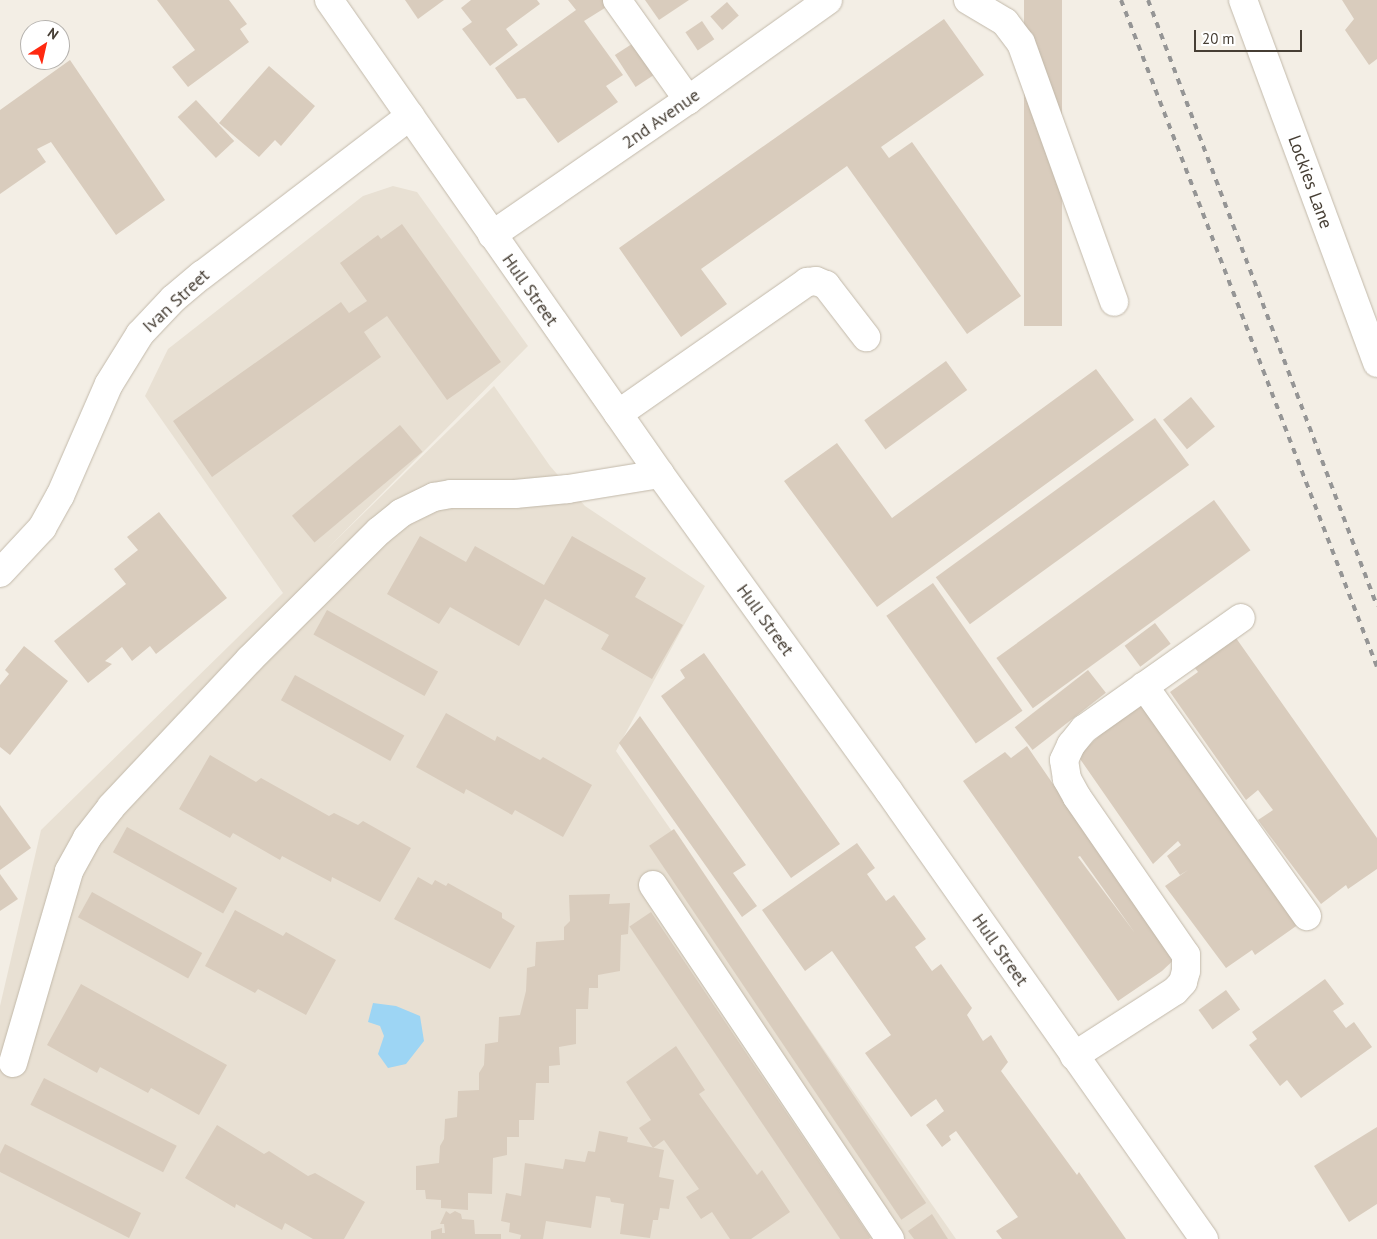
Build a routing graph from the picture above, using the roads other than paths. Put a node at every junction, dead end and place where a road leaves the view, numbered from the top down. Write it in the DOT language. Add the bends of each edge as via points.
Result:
graph roads {
  1 [pos="328,0"];
  2 [pos="618,0"];
  3 [pos="828,0"];
  4 [pos="968,0"];
  5 [pos="1243,0"];
  6 [pos="688,100"];
  7 [pos="410,116"];
  8 [pos="492,235"];
  9 [pos="1114,302"];
  10 [pos="866,337"];
  11 [pos="1377,363"];
  12 [pos="618,414"];
  13 [pos="660,474"];
  14 [pos="0,574"];
  15 [pos="1242,618"];
  16 [pos="1144,686"];
  17 [pos="653,885"];
  18 [pos="1307,916"];
  19 [pos="1074,1056"];
  20 [pos="13,1064"];
  21 [pos="890,1239"];
  22 [pos="1204,1239"];
  1 -- 7 [label="street, Hull Street"];
  2 -- 6 [label="street"];
  3 -- 6 [label="street, 2nd Avenue"];
  4 -- 9 [label="street" via="1005,22 1021,43"];
  5 -- 11 [label="street, Lockies Lane"];
  6 -- 8 [label="street, 2nd Avenue"];
  7 -- 8 [label="street, Hull Street"];
  7 -- 14 [label="street, Ivan Street" via="202,275 173,299 140,334 109,384 60,496 42,528"];
  8 -- 12 [label="street, Hull Street"];
  10 -- 12 [label="street" via="826,285 807,282"];
  12 -- 13 [label="street, Hull Street"];
  13 -- 19 [label="street, Hull Street"];
  13 -- 20 [label="street" via="560,490 434,497 401,513 380,531 250,660 111,807 86,838 69,870"];
  15 -- 16 [label="street"];
  16 -- 18 [label="street"];
  16 -- 19 [label="street" via="1084,729 1070,745 1064,760 1067,779 1077,796 1186,955 1186,971 1183,982 1175,991"];
  17 -- 21 [label="street"];
  19 -- 22 [label="street, Hull Street"];
}
